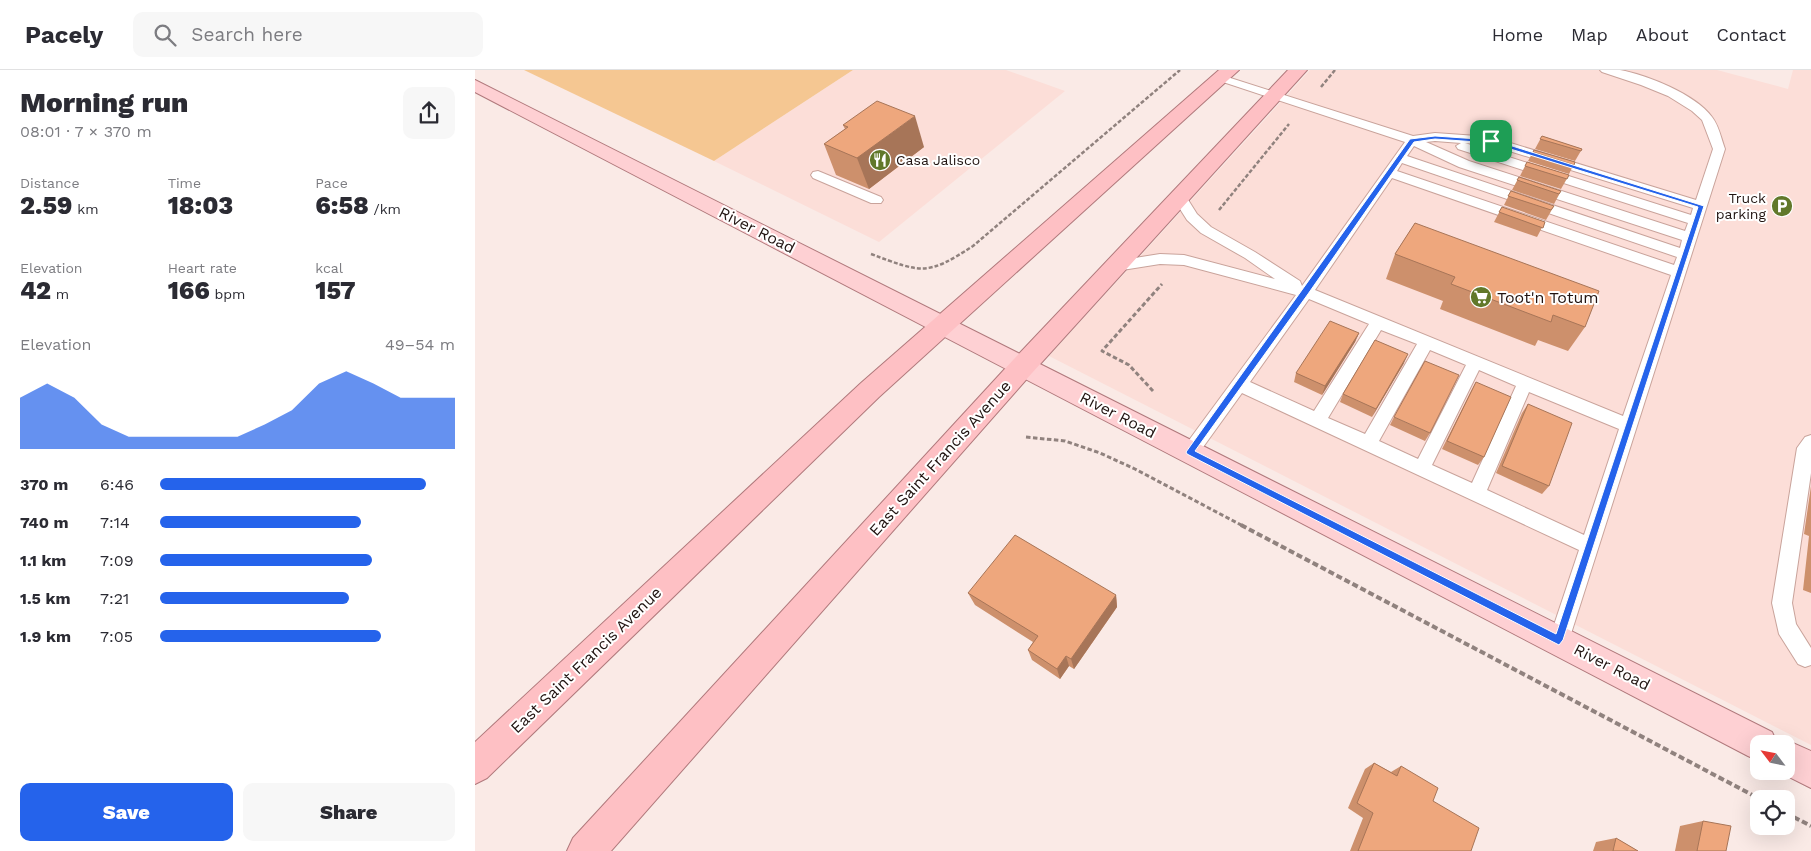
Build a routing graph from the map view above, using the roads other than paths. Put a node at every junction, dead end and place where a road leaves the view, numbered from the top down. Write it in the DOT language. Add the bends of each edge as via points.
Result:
graph roads {
  1 [pos="1298,70"];
  2 [pos="1606,70"];
  3 [pos="1226,74"];
  4 [pos="475,85"];
  5 [pos="1275,95"];
  6 [pos="1435,137"];
  7 [pos="1412,140"];
  8 [pos="1399,158"];
  9 [pos="1389,173"];
  10 [pos="819,175"];
  11 [pos="1180,198"];
  12 [pos="876,200"];
  13 [pos="1701,206"];
  14 [pos="1696,221"];
  15 [pos="1690,238"];
  16 [pos="1685,255"];
  17 [pos="1116,266"];
  18 [pos="1679,272"];
  19 [pos="1306,292"];
  20 [pos="1378,322"];
  21 [pos="942,325"];
  22 [pos="1426,342"];
  23 [pos="1475,362"];
  24 [pos="1023,366"];
  25 [pos="1525,383"];
  26 [pos="1239,384"];
  27 [pos="1318,420"];
  28 [pos="1629,426"];
  29 [pos="1811,442"];
  30 [pos="1368,444"];
  31 [pos="1190,452"];
  32 [pos="1422,468"];
  33 [pos="1476,494"];
  34 [pos="1589,546"];
  35 [pos="1559,640"];
  36 [pos="1805,657"];
  37 [pos="1750,739"];
  38 [pos="1795,762"];
  39 [pos="475,766"];
  40 [pos="1811,770"];
  41 [pos="586,851"];
  1 -- 5 [label="highway, East Saint Francis Avenue"];
  2 -- 13 [label="lane" via="1639,79 1675,95 1707,118 1719,149"];
  3 -- 5 [label="lane"];
  3 -- 21 [label="highway, East Saint Francis Avenue"];
  4 -- 21 [label="main road, River Road"];
  5 -- 7 [label="lane"];
  5 -- 11 [label="highway, East Saint Francis Avenue"];
  6 -- 7 [label="lane"];
  6 -- 13 [label="lane" via="1491,141"];
  6 -- 14 [label="lane"];
  7 -- 8 [label="lane"];
  7 -- 15 [label="lane" via="1463,164"];
  8 -- 9 [label="lane"];
  8 -- 16 [label="lane"];
  9 -- 18 [label="lane"];
  9 -- 19 [label="lane"];
  10 -- 12 [label="lane"];
  11 -- 17 [label="highway, East Saint Francis Avenue"];
  11 -- 19 [label="lane" via="1192,217 1206,230"];
  13 -- 14 [label="lane"];
  14 -- 15 [label="lane"];
  15 -- 16 [label="lane"];
  16 -- 18 [label="lane"];
  17 -- 19 [label="lane" via="1159,259 1184,260"];
  17 -- 24 [label="highway, East Saint Francis Avenue"];
  18 -- 28 [label="lane"];
  19 -- 20 [label="lane"];
  19 -- 26 [label="lane"];
  20 -- 22 [label="lane"];
  20 -- 27 [label="lane"];
  21 -- 24 [label="main road, River Road"];
  21 -- 39 [label="highway, East Saint Francis Avenue"];
  22 -- 23 [label="lane"];
  22 -- 30 [label="lane"];
  23 -- 25 [label="lane"];
  23 -- 32 [label="lane"];
  24 -- 31 [label="main road, River Road"];
  24 -- 41 [label="highway, East Saint Francis Avenue"];
  25 -- 28 [label="lane"];
  25 -- 33 [label="lane"];
  26 -- 27 [label="lane"];
  26 -- 31 [label="lane"];
  27 -- 30 [label="lane"];
  28 -- 34 [label="lane"];
  29 -- 36 [label="lane" via="1806,448 1782,603 1786,627"];
  30 -- 32 [label="lane"];
  31 -- 35 [label="main road, River Road"];
  32 -- 33 [label="lane"];
  33 -- 34 [label="lane"];
  34 -- 35 [label="lane"];
  35 -- 37 [label="main road, River Road"];
  38 -- 40 [label="main road"];
}
